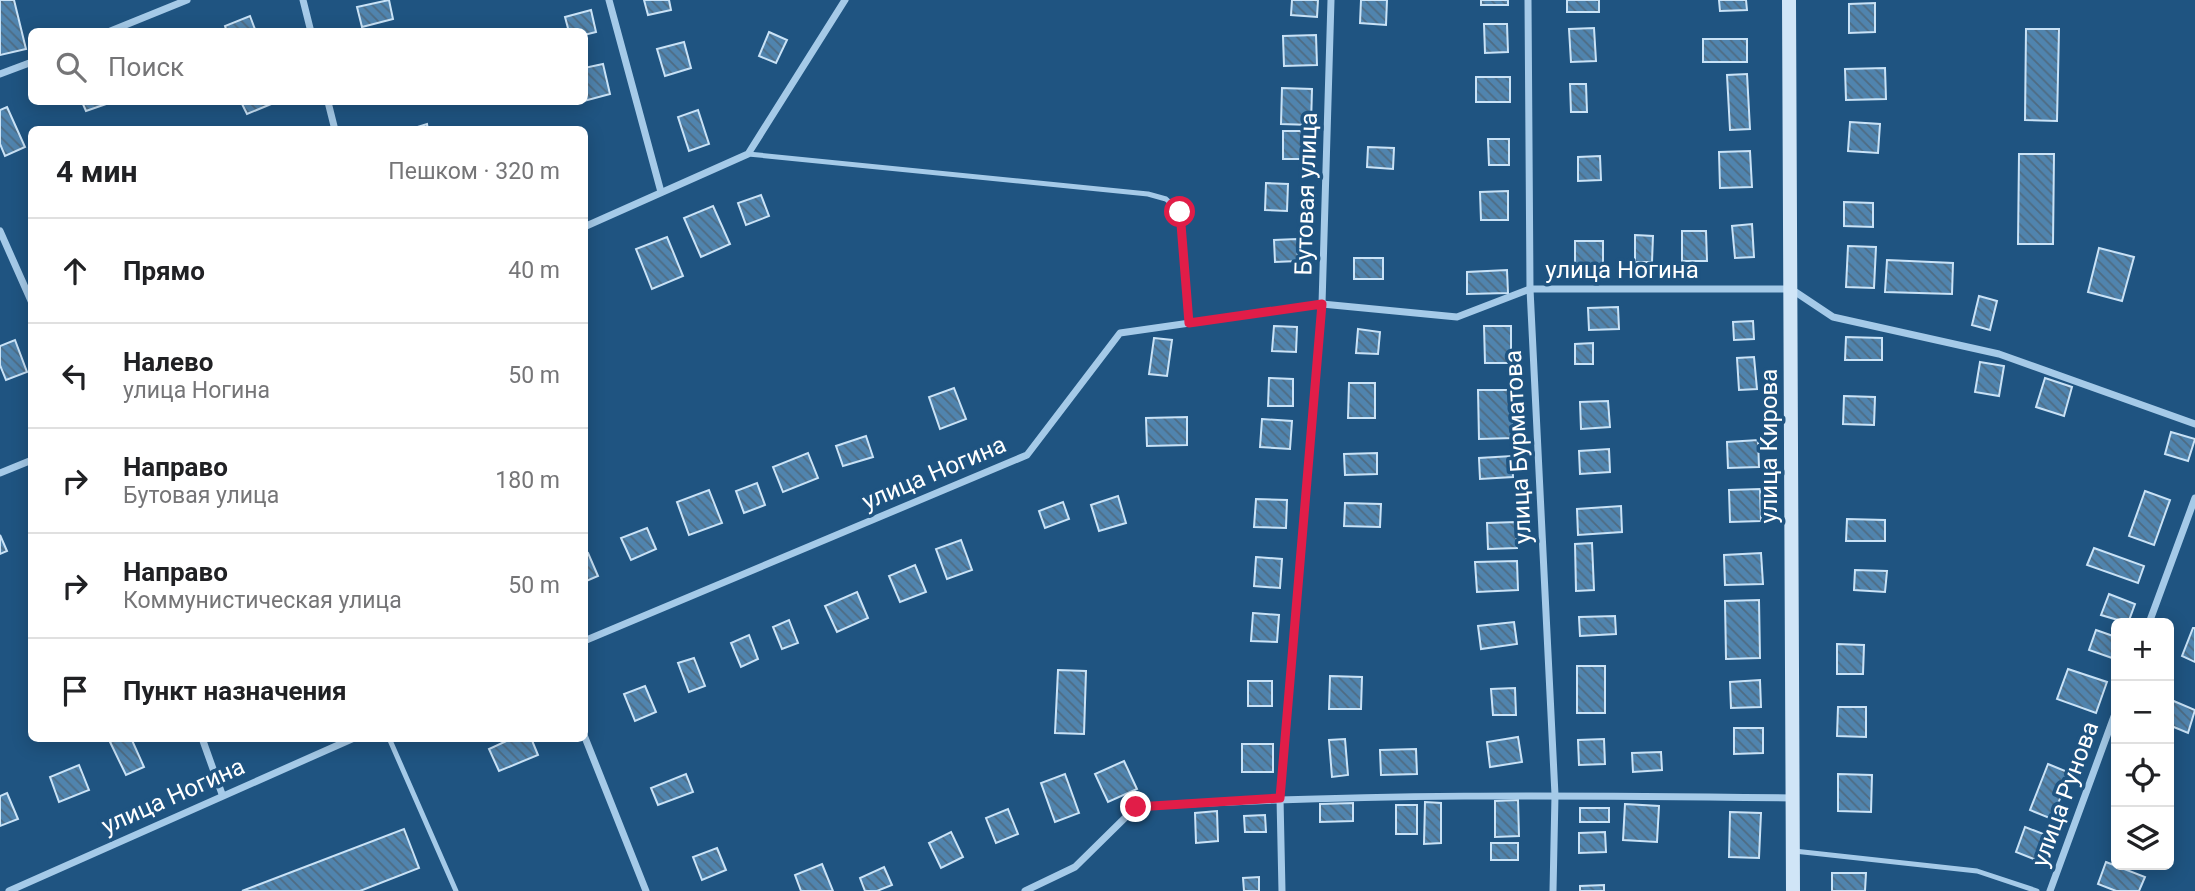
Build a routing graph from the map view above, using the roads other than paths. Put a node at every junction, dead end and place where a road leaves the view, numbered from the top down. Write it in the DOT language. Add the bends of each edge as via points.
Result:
graph roads {
  1 [pos="187,0"];
  2 [pos="303,0"];
  3 [pos="609,0"];
  4 [pos="845,0"];
  5 [pos="1331,0"];
  6 [pos="1528,0"];
  7 [pos="1789,0"];
  8 [pos="118,28"];
  9 [pos="310,28"];
  10 [pos="28,64"];
  11 [pos="0,74"];
  12 [pos="329,105"];
  13 [pos="334,126"];
  14 [pos="748,154"];
  15 [pos="661,192"];
  16 [pos="588,226"];
  17 [pos="0,231"];
  18 [pos="1530,289"];
  19 [pos="1791,289"];
  20 [pos="28,294"];
  21 [pos="1322,304"];
  22 [pos="1189,323"];
  23 [pos="2195,424"];
  24 [pos="28,462"];
  25 [pos="0,473"];
  26 [pos="2195,498"];
  27 [pos="2151,618"];
  28 [pos="588,639"];
  29 [pos="2111,725"];
  30 [pos="203,742"];
  31 [pos="345,742"];
  32 [pos="391,742"];
  33 [pos="587,742"];
  34 [pos="222,794"];
  35 [pos="1555,794"];
  36 [pos="1280,798"];
  37 [pos="1792,798"];
  38 [pos="1794,851"];
  39 [pos="9,891"];
  40 [pos="456,891"];
  41 [pos="646,891"];
  42 [pos="1025,891"];
  43 [pos="1282,891"];
  44 [pos="1553,891"];
  45 [pos="1793,891"];
  46 [pos="2037,891"];
  47 [pos="2050,891"];
  1 -- 8 [label="street"];
  2 -- 9 [label="street"];
  3 -- 15 [label="street"];
  4 -- 14 [label="street"];
  5 -- 21 [label="street, Бутовая улица"];
  6 -- 18 [label="street, улица Бурматова"];
  7 -- 19 [label="main road, улица Кирова"];
  10 -- 11 [label="street"];
  12 -- 13 [label="street"];
  14 -- 15 [label="street"];
  14 -- 22 [label="lane" via="1166,199 1180,212"];
  15 -- 16 [label="street"];
  17 -- 20 [label="street"];
  18 -- 19 [label="street, улица Ногина"];
  18 -- 21 [label="street, улица Ногина" via="1457,317"];
  18 -- 35 [label="street, улица Бурматова"];
  19 -- 23 [label="street" via="1833,317 1999,354"];
  19 -- 37 [label="main road, улица Кирова"];
  21 -- 22 [label="street, улица Ногина"];
  21 -- 36 [label="street, Бутовая улица"];
  22 -- 28 [label="street, улица Ногина" via="1120,333 1027,455"];
  24 -- 25 [label="street"];
  26 -- 27 [label="street"];
  29 -- 47 [label="street, улица Рунова"];
  30 -- 34 [label="street"];
  31 -- 34 [label="street, улица Ногина"];
  32 -- 40 [label="lane"];
  33 -- 41 [label="street"];
  34 -- 39 [label="street, улица Ногина"];
  35 -- 36 [label="street"];
  35 -- 37 [label="street"];
  35 -- 44 [label="street, улица Бурматова"];
  36 -- 42 [label="street" via="1136,807 1075,867"];
  36 -- 43 [label="street, Бутовая улица"];
  37 -- 38 [label="main road, улица Кирова"];
  38 -- 45 [label="main road, улица Кирова"];
  38 -- 46 [label="lane" via="1977,871"];
}
